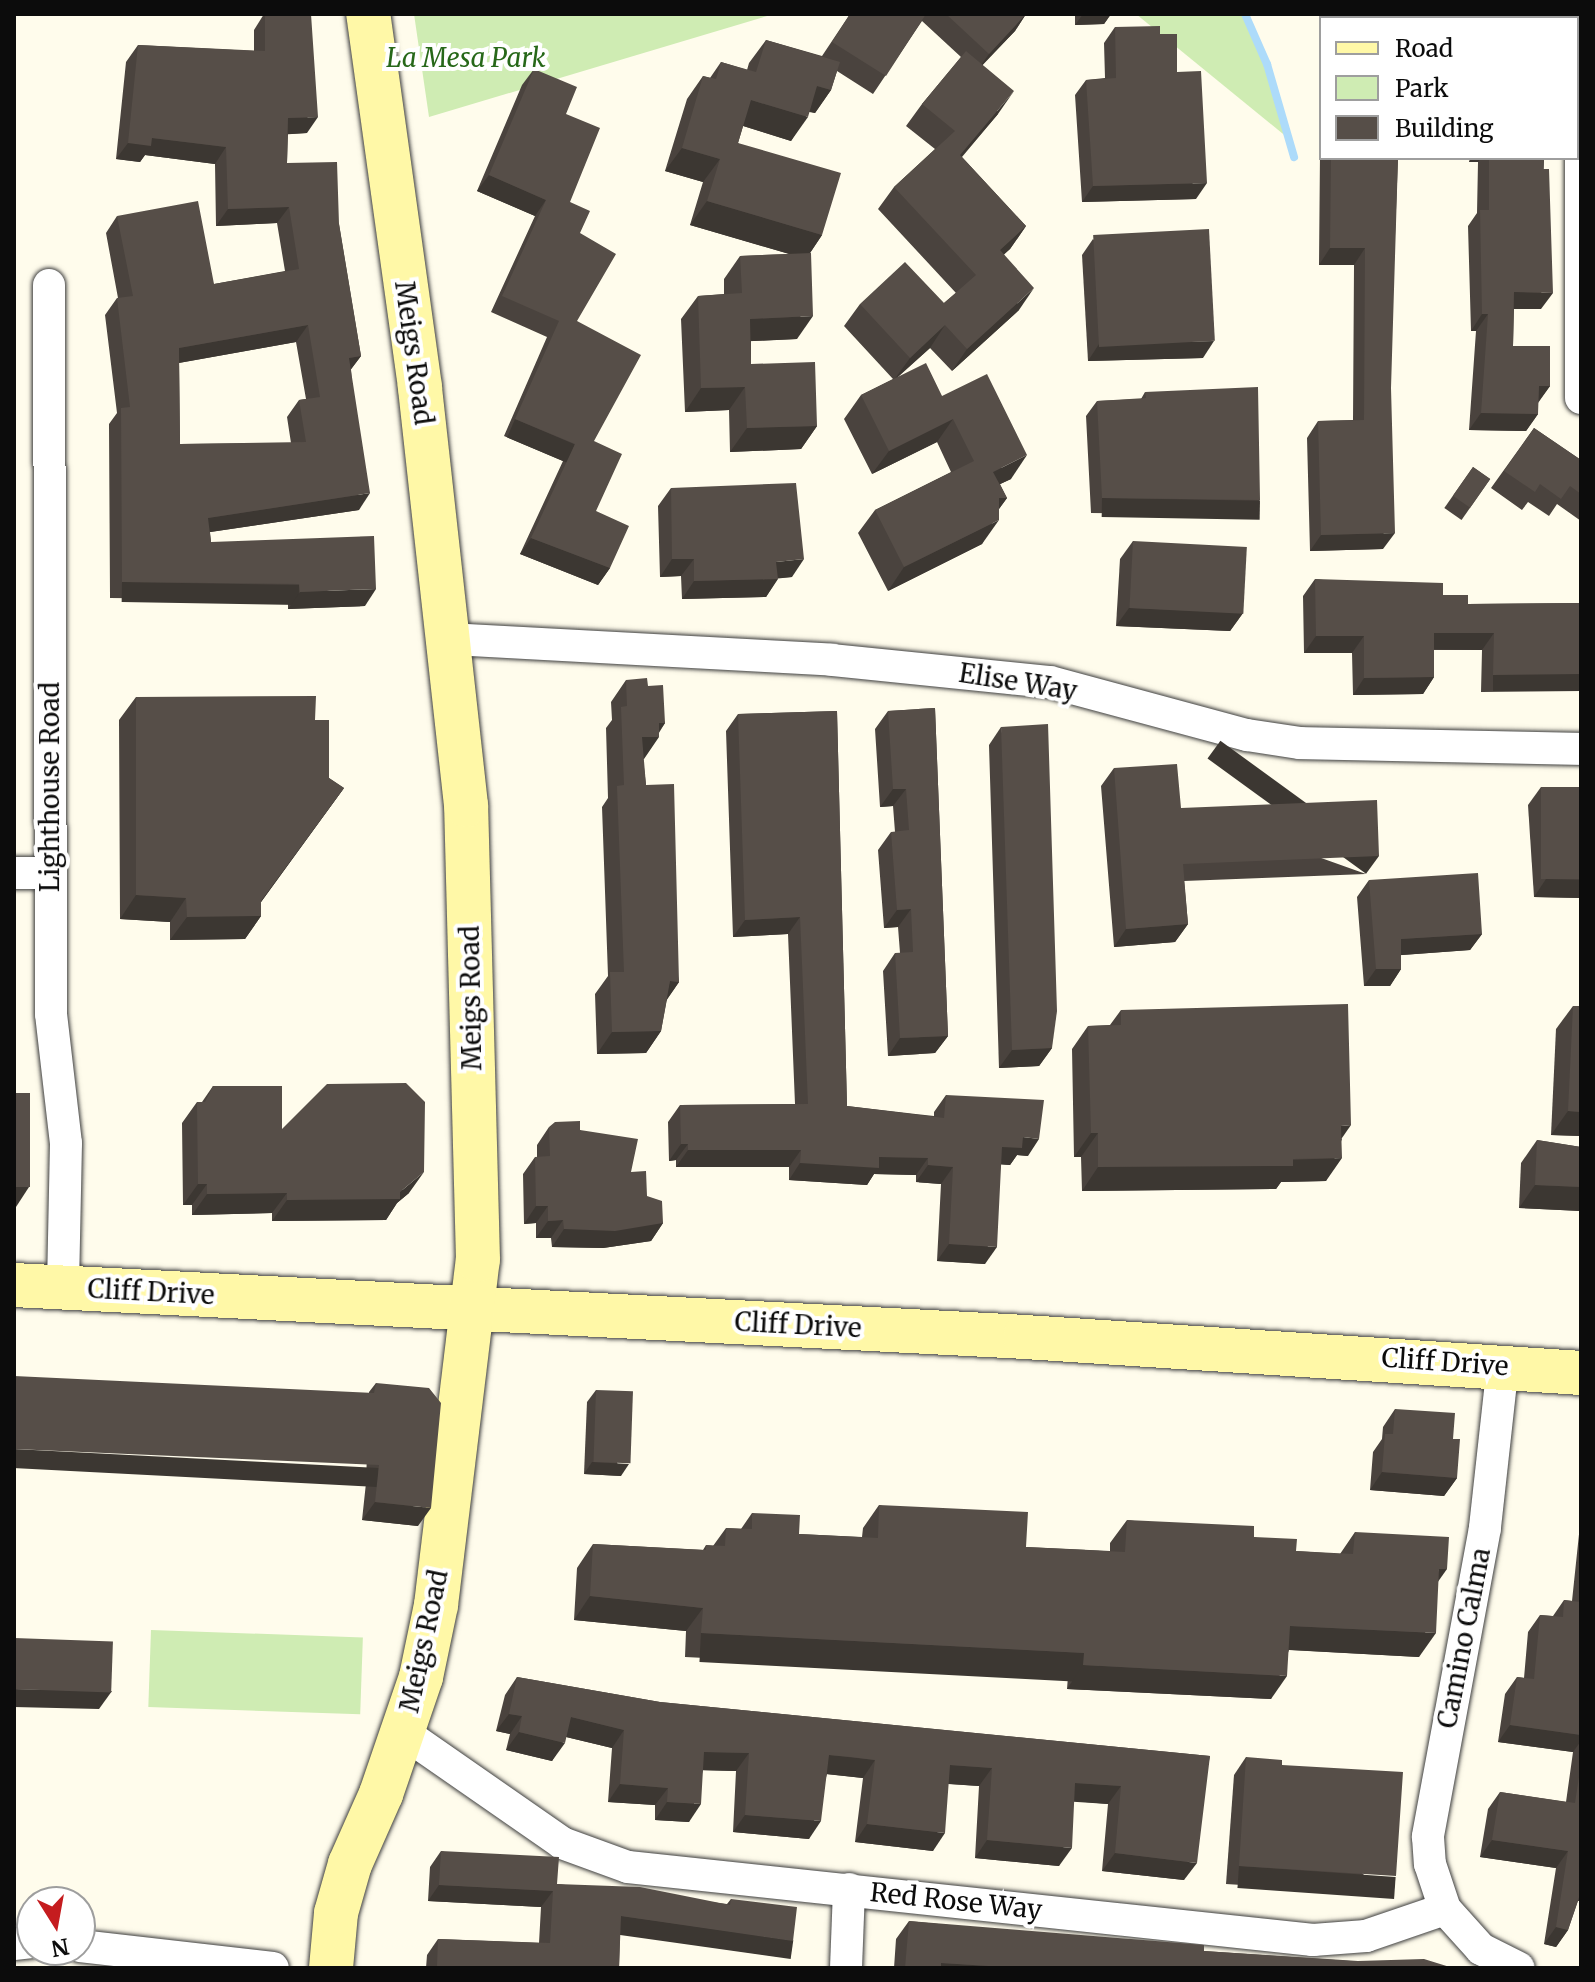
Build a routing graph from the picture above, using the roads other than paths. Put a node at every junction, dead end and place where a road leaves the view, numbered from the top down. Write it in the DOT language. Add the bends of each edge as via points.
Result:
graph roads {
  1 [pos="368,14"];
  2 [pos="1581,134"];
  3 [pos="49,285"];
  4 [pos="1581,398"];
  5 [pos="450,639"];
  6 [pos="1581,749"];
  7 [pos="14,873"];
  8 [pos="50,873"];
  9 [pos="14,1285"];
  10 [pos="63,1288"];
  11 [pos="470,1310"];
  12 [pos="1503,1364"];
  13 [pos="1581,1373"];
  14 [pos="404,1733"];
  15 [pos="849,1889"];
  16 [pos="1445,1909"];
  17 [pos="96,1948"];
  18 [pos="273,1968"];
  19 [pos="331,1968"];
  20 [pos="846,1968"];
  21 [pos="1519,1968"];
  1 -- 5 [label="main road, Meigs Road"];
  2 -- 4 [label="street"];
  3 -- 8 [label="street, Lighthouse Road"];
  5 -- 6 [label="street, Elise Way" via="832,660 1050,682 1247,735 1300,743"];
  5 -- 11 [label="main road, Meigs Road" via="466,805 472,964 478,1260"];
  7 -- 8 [label="street"];
  8 -- 10 [label="street, Lighthouse Road" via="51,1014 66,1143"];
  9 -- 10 [label="main road, Cliff Drive"];
  10 -- 11 [label="main road, Cliff Drive"];
  11 -- 12 [label="main road, Cliff Drive"];
  11 -- 14 [label="main road, Meigs Road" via="436,1605"];
  12 -- 13 [label="main road, Cliff Drive"];
  12 -- 16 [label="street, Camino Calma" via="1485,1528 1428,1837 1430,1864"];
  14 -- 15 [label="street, Red Rose Way" via="457,1766 526,1821 587,1855 628,1867"];
  14 -- 19 [label="main road, Meigs Road" via="350,1864 336,1913"];
  15 -- 16 [label="street, Red Rose Way" via="1313,1940 1366,1936"];
  15 -- 20 [label="street"];
  16 -- 21 [label="street" via="1481,1949"];
  17 -- 18 [label="street"];
}
